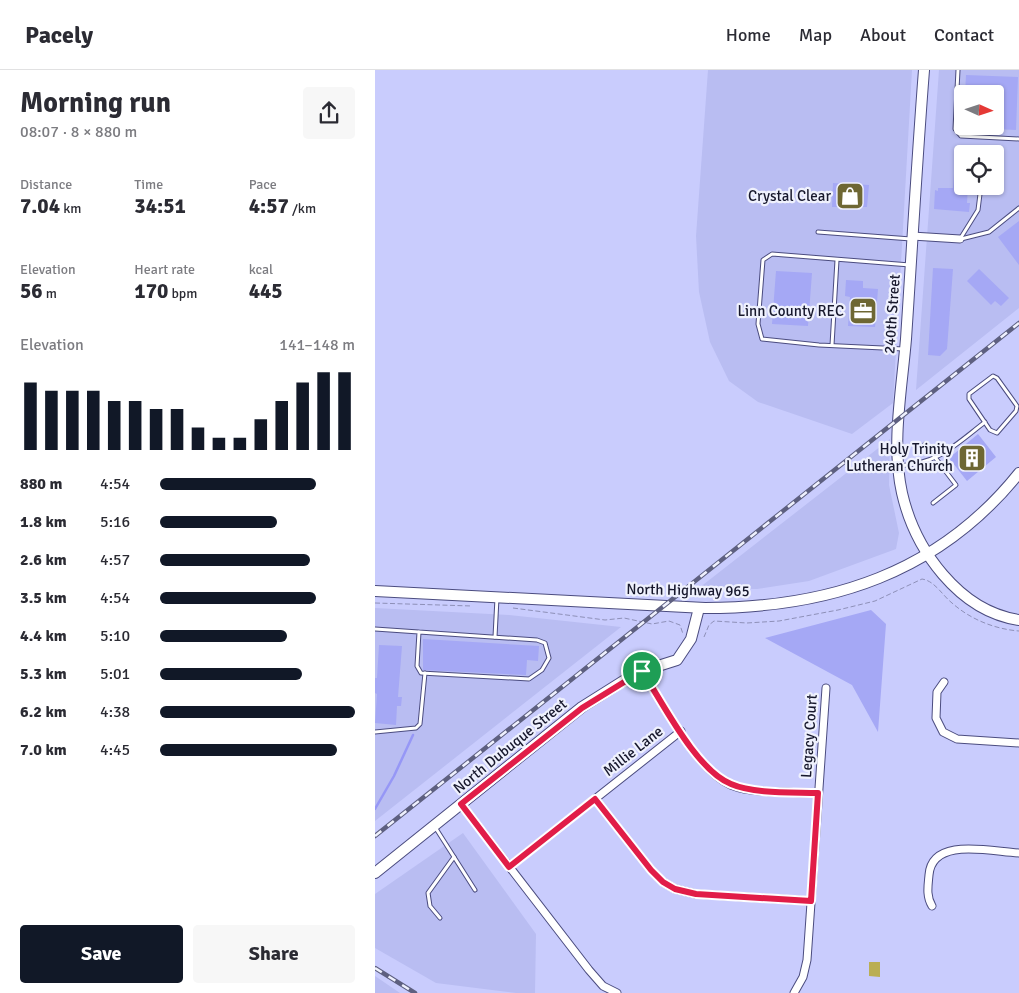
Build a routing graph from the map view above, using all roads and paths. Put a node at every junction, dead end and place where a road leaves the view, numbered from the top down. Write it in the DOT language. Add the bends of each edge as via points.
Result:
graph roads {
  1 [pos="924,70"];
  2 [pos="959,70"];
  3 [pos="1019,139"];
  4 [pos="980,195"];
  5 [pos="1019,208"];
  6 [pos="817,232"];
  7 [pos="912,238"];
  8 [pos="960,240"];
  9 [pos="837,260"];
  10 [pos="910,265"];
  11 [pos="832,345"];
  12 [pos="905,349"];
  13 [pos="985,422"];
  14 [pos="925,444"];
  15 [pos="935,459"];
  16 [pos="898,466"];
  17 [pos="1019,473"];
  18 [pos="933,504"];
  19 [pos="929,554"];
  20 [pos="375,590"];
  21 [pos="496,602"];
  22 [pos="375,603"];
  23 [pos="477,606"];
  24 [pos="699,608"];
  25 [pos="1019,620"];
  26 [pos="375,629"];
  27 [pos="1019,631"];
  28 [pos="419,632"];
  29 [pos="682,636"];
  30 [pos="495,637"];
  31 [pos="704,637"];
  32 [pos="642,671"];
  33 [pos="425,673"];
  34 [pos="945,682"];
  35 [pos="826,688"];
  36 [pos="681,731"];
  37 [pos="375,732"];
  38 [pos="1019,743"];
  39 [pos="818,793"];
  40 [pos="595,799"];
  41 [pos="461,804"];
  42 [pos="434,826"];
  43 [pos="1019,853"];
  44 [pos="454,857"];
  45 [pos="509,867"];
  46 [pos="375,873"];
  47 [pos="475,890"];
  48 [pos="811,901"];
  49 [pos="932,906"];
  50 [pos="440,918"];
  51 [pos="617,993"];
  52 [pos="794,993"];
  1 -- 7 [label="street, 240th Street"];
  2 -- 3 [label="lane" via="955,129 961,136"];
  4 -- 8 [label="lane" via="978,210"];
  5 -- 8 [label="lane" via="989,232"];
  6 -- 7 [label="lane"];
  7 -- 8 [label="street"];
  7 -- 10 [label="street, 240th Street"];
  9 -- 10 [label="lane"];
  9 -- 11 [label="lane"];
  9 -- 11 [label="lane" via="772,254 763,260 758,324 762,339"];
  10 -- 12 [label="street, 240th Street"];
  11 -- 12 [label="lane"];
  12 -- 16 [label="street, 240th Street"];
  13 -- 13 [label="lane" via="990,430 999,433 1017,406 993,376 969,394"];
  13 -- 15 [label="lane"];
  14 -- 15 [label="lane"];
  15 -- 16 [label="lane"];
  15 -- 18 [label="lane" via="956,485"];
  16 -- 19 [label="street, 240th Street" via="906,506"];
  17 -- 19 [label="street, North Highway 965" via="987,509"];
  19 -- 24 [label="street, North Highway 965" via="875,581 835,594 783,604"];
  19 -- 25 [label="street, 240th Street" via="949,581 971,602"];
  20 -- 21 [label="street, North Highway 965"];
  21 -- 24 [label="street, North Highway 965"];
  21 -- 29 [label="path" via="605,620 624,618 652,624 669,621 680,625"];
  21 -- 30 [label="lane"];
  22 -- 23 [label="path"];
  24 -- 32 [label="street, North Dubuque Street" via="691,639 677,660"];
  26 -- 28 [label="lane"];
  27 -- 31 [label="path" via="991,626 973,618 952,604 932,583 922,579 875,601 838,610 779,621 714,621"];
  28 -- 30 [label="lane"];
  28 -- 33 [label="lane" via="417,666 421,673"];
  30 -- 33 [label="lane" via="545,643 549,658 529,679"];
  32 -- 36 [label="street"];
  32 -- 41 [label="street, North Dubuque Street" via="582,708"];
  33 -- 37 [label="lane" via="416,728"];
  34 -- 38 [label="street" via="937,692 936,718 943,732 957,739"];
  35 -- 39 [label="street, Legacy Court"];
  36 -- 39 [label="street" via="712,774 732,785"];
  36 -- 40 [label="street, Millie Lane"];
  39 -- 48 [label="street, Legacy Court"];
  40 -- 45 [label="street, Millie Lane"];
  40 -- 48 [label="street" via="651,870 675,889 696,894"];
  41 -- 42 [label="street, North Dubuque Street"];
  41 -- 45 [label="street"];
  42 -- 44 [label="lane"];
  42 -- 46 [label="street, North Dubuque Street"];
  43 -- 49 [label="street" via="955,849 938,854 929,868 928,897"];
  44 -- 47 [label="lane"];
  44 -- 50 [label="lane" via="428,892 430,906"];
  45 -- 51 [label="street" via="589,970 603,986"];
  48 -- 52 [label="street, Legacy Court" via="807,960 803,977"];
}
